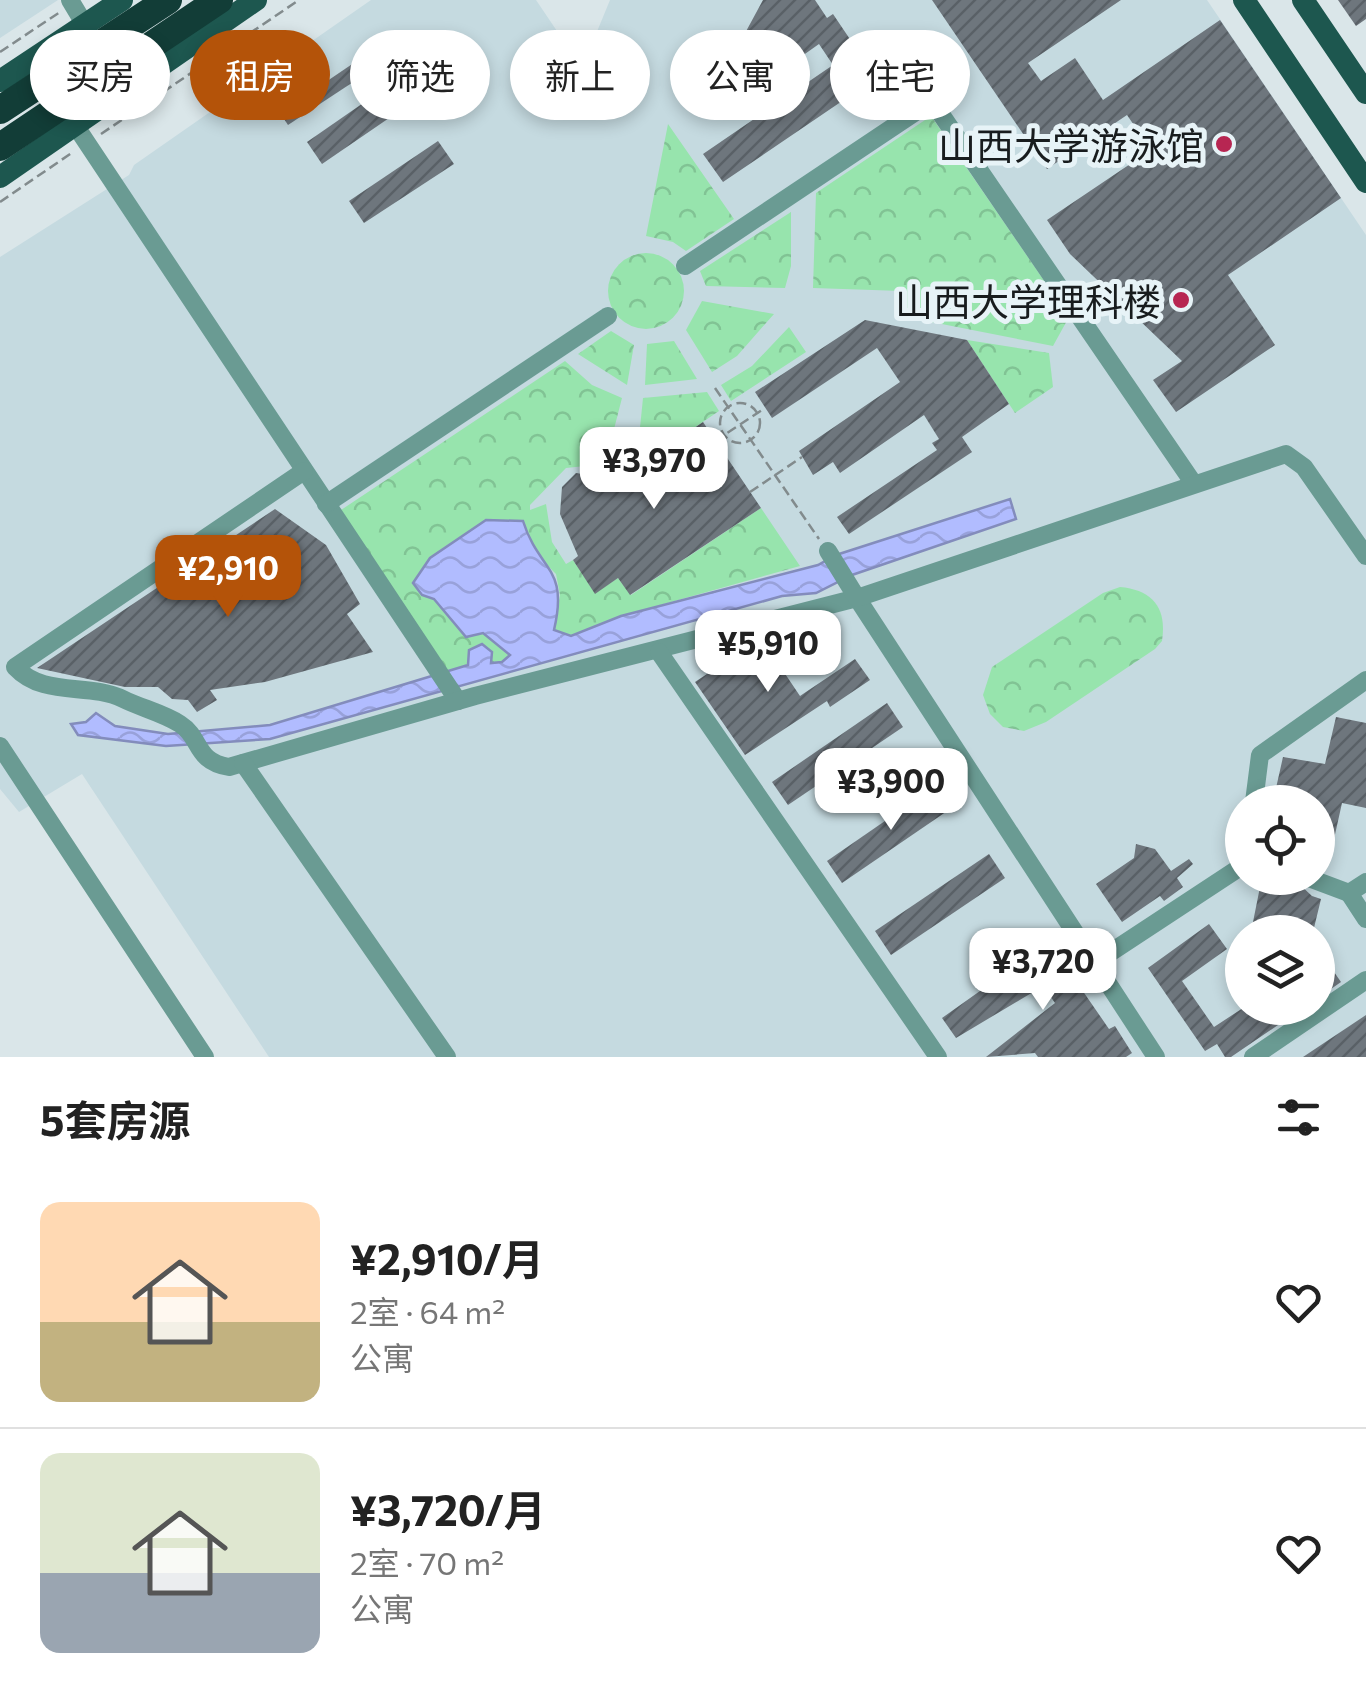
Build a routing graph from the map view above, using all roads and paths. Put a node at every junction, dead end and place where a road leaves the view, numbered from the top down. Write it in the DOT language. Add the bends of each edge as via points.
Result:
graph roads {
  1 [pos="122,0"];
  2 [pos="168,0"];
  3 [pos="219,0"];
  4 [pos="237,0"];
  5 [pos="256,0"];
  6 [pos="299,0"];
  7 [pos="1244,0"];
  8 [pos="1304,0"];
  9 [pos="71,2"];
  10 [pos="85,25"];
  11 [pos="209,30"];
  12 [pos="210,30"];
  13 [pos="190,46"];
  14 [pos="0,52"];
  15 [pos="0,82"];
  16 [pos="1366,93"];
  17 [pos="0,110"];
  18 [pos="81,134"];
  19 [pos="0,146"];
  20 [pos="0,177"];
  21 [pos="1366,182"];
  22 [pos="0,202"];
  23 [pos="685,266"];
  24 [pos="608,316"];
  25 [pos="715,388"];
  26 [pos="765,408"];
  27 [pos="757,413"];
  28 [pos="724,435"];
  29 [pos="715,440"];
  30 [pos="802,457"];
  31 [pos="304,471"];
  32 [pos="1194,484"];
  33 [pos="750,492"];
  34 [pos="326,504"];
  35 [pos="1366,556"];
  36 [pos="838,567"];
  37 [pos="857,598"];
  38 [pos="660,652"];
  39 [pos="1366,680"];
  40 [pos="454,697"];
  41 [pos="0,746"];
  42 [pos="243,763"];
  43 [pos="1256,785"];
  44 [pos="1225,877"];
  45 [pos="1366,882"];
  46 [pos="1335,889"];
  47 [pos="1348,894"];
  48 [pos="1366,919"];
  49 [pos="1094,964"];
  50 [pos="1366,980"];
  51 [pos="205,1057"];
  52 [pos="448,1057"];
  53 [pos="938,1057"];
  54 [pos="1156,1057"];
  55 [pos="1252,1057"];
  1 -- 10 [label="main road"];
  2 -- 17 [label="highway"];
  3 -- 19 [label="highway"];
  4 -- 11 [label="highway"];
  5 -- 12 [label="main road"];
  6 -- 18 [label="path"];
  7 -- 21 [label="main road"];
  8 -- 16 [label="main road"];
  9 -- 10 [label="street"];
  9 -- 14 [label="path"];
  10 -- 15 [label="main road"];
  13 -- 18 [label="main road"];
  18 -- 20 [label="main road"];
  18 -- 22 [label="path"];
  18 -- 31 [label="street"];
  23 -- 32 [label="street" via="932,101"];
  24 -- 34 [label="street"];
  25 -- 36 [label="path"];
  26 -- 27 [label="path, bridge"];
  27 -- 28 [label="path, bridge"];
  27 -- 28 [label="path, bridge" via="760,428 752,439 733,442"];
  27 -- 28 [label="path, bridge" via="744,403 731,405 720,417"];
  28 -- 29 [label="path, bridge"];
  30 -- 33 [label="path, bridge"];
  31 -- 34 [label="street"];
  31 -- 42 [label="street" via="14,667 42,685 118,696 184,726 214,764"];
  32 -- 35 [label="street" via="1286,454 1304,467"];
  32 -- 37 [label="street"];
  34 -- 40 [label="street"];
  36 -- 37 [label="street"];
  37 -- 38 [label="street"];
  37 -- 49 [label="street"];
  38 -- 40 [label="street"];
  38 -- 53 [label="street"];
  39 -- 43 [label="street" via="1260,755"];
  40 -- 42 [label="street"];
  41 -- 51 [label="street"];
  42 -- 52 [label="street"];
  44 -- 49 [label="street"];
  45 -- 47 [label="street"];
  46 -- 47 [label="street"];
  47 -- 48 [label="street"];
  49 -- 54 [label="street"];
  50 -- 55 [label="street"];
}
